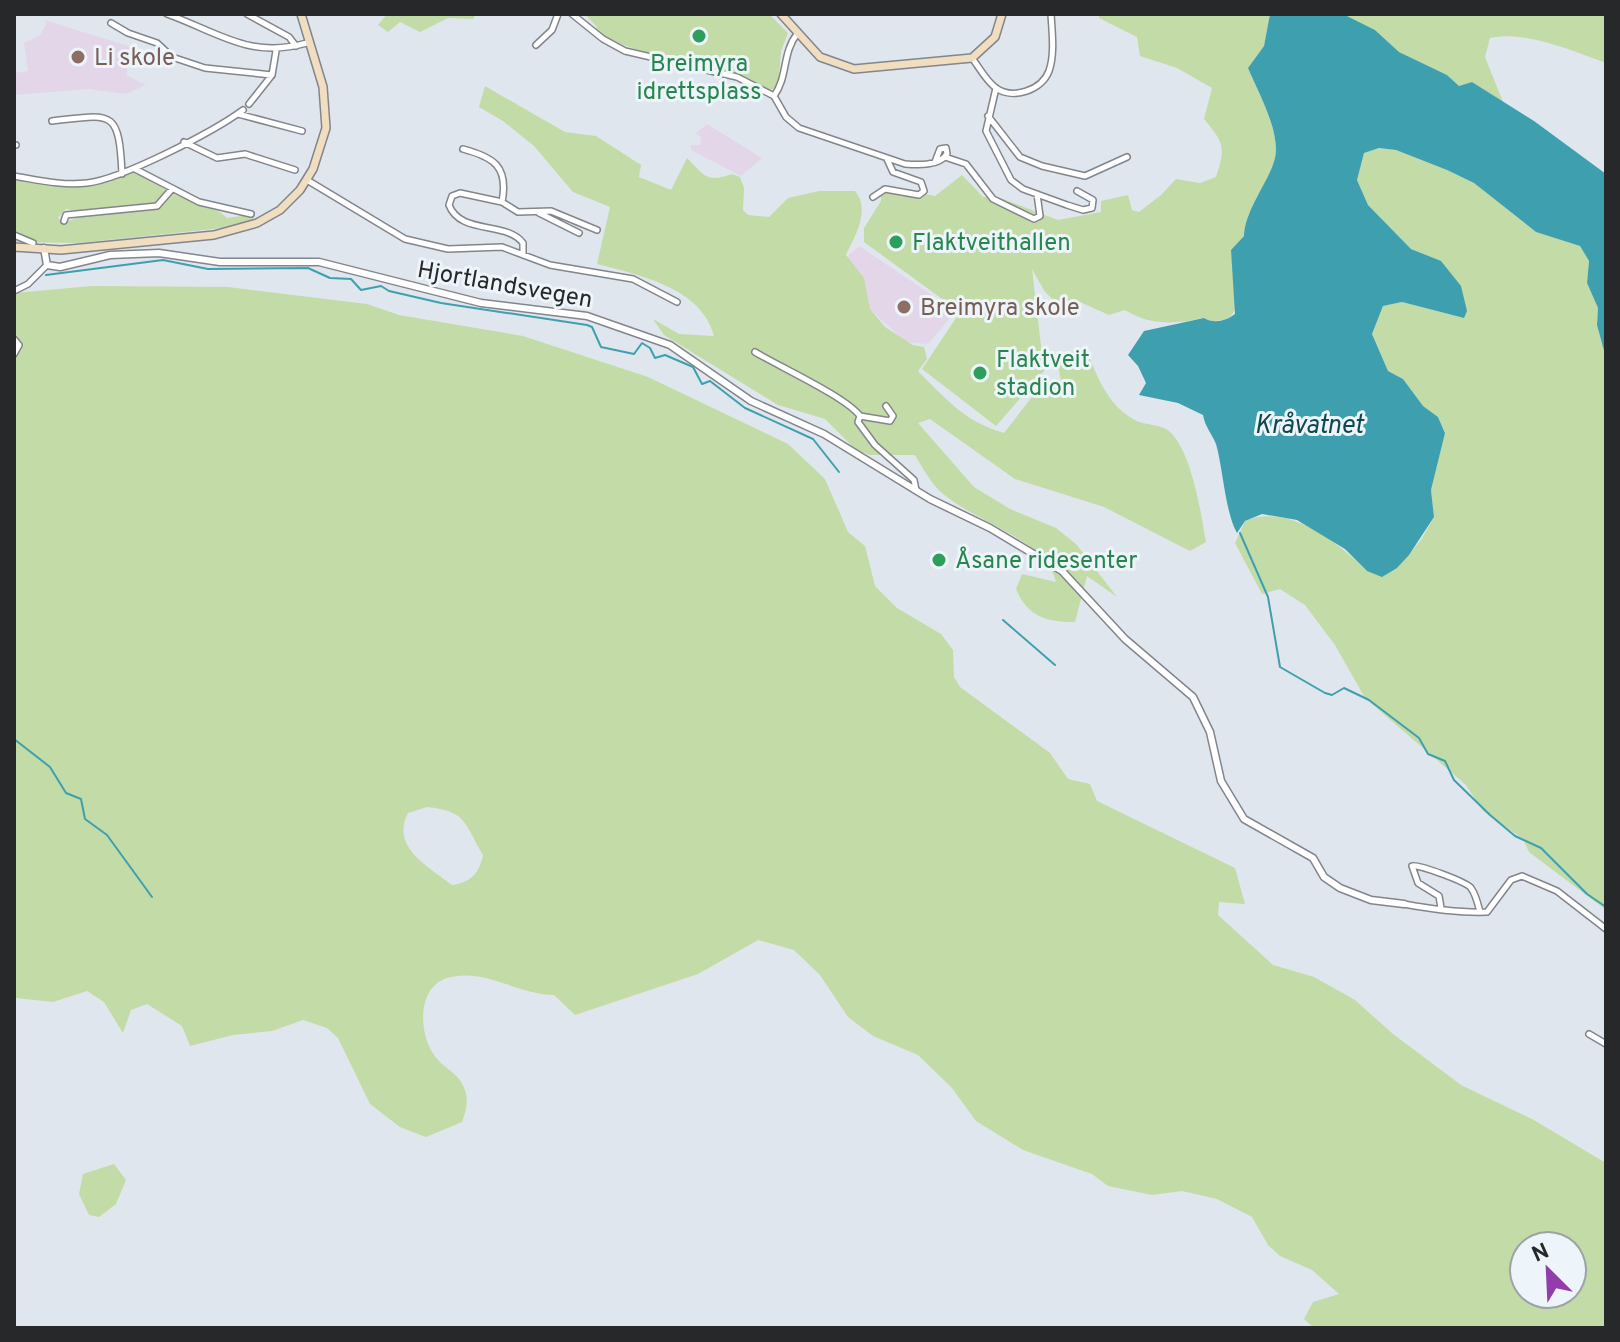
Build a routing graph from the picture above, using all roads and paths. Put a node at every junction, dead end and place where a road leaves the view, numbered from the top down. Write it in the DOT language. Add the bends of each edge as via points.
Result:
graph roads {
  1 [pos="167,14"];
  2 [pos="247,14"];
  3 [pos="301,14"];
  4 [pos="558,14"];
  5 [pos="572,14"];
  6 [pos="781,14"];
  7 [pos="1002,14"];
  8 [pos="1051,14"];
  9 [pos="111,23"];
  10 [pos="797,34"];
  11 [pos="307,43"];
  12 [pos="536,45"];
  13 [pos="296,46"];
  14 [pos="276,51"];
  15 [pos="972,58"];
  16 [pos="272,75"];
  17 [pos="996,88"];
  18 [pos="774,96"];
  19 [pos="249,104"];
  20 [pos="987,115"];
  21 [pos="52,121"];
  22 [pos="302,131"];
  23 [pos="184,142"];
  24 [pos="463,149"];
  25 [pos="945,157"];
  26 [pos="1127,157"];
  27 [pos="887,159"];
  28 [pos="935,162"];
  29 [pos="135,169"];
  30 [pos="295,170"];
  31 [pos="122,174"];
  32 [pos="14,176"];
  33 [pos="307,180"];
  34 [pos="171,190"];
  35 [pos="1077,191"];
  36 [pos="1037,194"];
  37 [pos="873,197"];
  38 [pos="502,202"];
  39 [pos="538,212"];
  40 [pos="251,214"];
  41 [pos="64,221"];
  42 [pos="597,230"];
  43 [pos="579,233"];
  44 [pos="14,235"];
  45 [pos="33,243"];
  46 [pos="14,247"];
  47 [pos="44,248"];
  48 [pos="523,254"];
  49 [pos="47,265"];
  50 [pos="14,291"];
  51 [pos="677,302"];
  52 [pos="14,339"];
  53 [pos="755,352"];
  54 [pos="14,354"];
  55 [pos="886,406"];
  56 [pos="860,416"];
  57 [pos="916,491"];
  58 [pos="1404,904"];
  59 [pos="1441,908"];
  60 [pos="1483,912"];
  61 [pos="1606,929"];
  62 [pos="1589,1034"];
  63 [pos="1606,1044"];
  1 -- 14 [label="street" via="235,42"];
  2 -- 13 [label="street"];
  3 -- 11 [label="main road"];
  4 -- 12 [label="street" via="552,30"];
  5 -- 18 [label="street" via="612,46 737,77"];
  6 -- 10 [label="main road"];
  7 -- 15 [label="main road" via="990,45"];
  8 -- 17 [label="street" via="1052,57 1043,81 1021,92"];
  9 -- 16 [label="street" via="157,43 172,57 205,68"];
  10 -- 15 [label="main road" via="820,57 854,69"];
  10 -- 18 [label="street"];
  11 -- 13 [label="street"];
  11 -- 33 [label="main road" via="327,111 322,148"];
  13 -- 14 [label="street"];
  14 -- 16 [label="street"];
  15 -- 17 [label="street"];
  16 -- 19 [label="street"];
  17 -- 20 [label="street"];
  18 -- 27 [label="street" via="799,128"];
  20 -- 26 [label="street" via="1020,157 1042,166 1085,176"];
  20 -- 36 [label="street" via="988,137 1007,174"];
  21 -- 31 [label="street" via="108,118 118,131"];
  22 -- 23 [label="street" via="240,112"];
  23 -- 29 [label="street"];
  23 -- 30 [label="street" via="217,158 250,155"];
  24 -- 38 [label="street" via="490,156 497,164"];
  25 -- 28 [label="street"];
  25 -- 28 [label="street" via="947,150 941,148"];
  25 -- 36 [label="street" via="966,164 993,199 1034,219 1040,216"];
  27 -- 28 [label="street"];
  27 -- 37 [label="street" via="893,172 921,182 924,191 919,195 885,189"];
  29 -- 31 [label="street"];
  29 -- 34 [label="street"];
  31 -- 32 [label="street" via="77,184"];
  33 -- 47 [label="main road" via="280,210 228,233"];
  33 -- 48 [label="street" via="405,239 448,249 489,245"];
  34 -- 40 [label="street" via="209,206"];
  34 -- 41 [label="street" via="157,206 66,215"];
  35 -- 36 [label="street" via="1093,200 1092,208 1083,210"];
  38 -- 39 [label="street" via="518,212"];
  38 -- 48 [label="street" via="460,193 449,205 453,214 469,223 521,239"];
  39 -- 42 [label="street" via="561,214"];
  39 -- 43 [label="street"];
  44 -- 45 [label="street"];
  46 -- 47 [label="main road"];
  47 -- 49 [label="street"];
  48 -- 51 [label="street" via="550,265 633,279"];
  49 -- 50 [label="street"];
  49 -- 57 [label="street, Hjortlandsvegen" via="159,253 220,262 319,262 481,303 587,316 670,345 751,401 824,434"];
  52 -- 54 [label="street" via="19,345"];
  53 -- 56 [label="street, Hjortlandsvegen" via="846,401"];
  55 -- 56 [label="street" via="893,416 890,421"];
  56 -- 57 [label="street, Hjortlandsvegen" via="864,434 914,480"];
  57 -- 58 [label="street, Hjortlandsvegen" via="1062,571 1125,639 1188,690 1210,732 1221,781 1244,819 1313,858 1324,877 1340,888 1371,900"];
  58 -- 59 [label="street"];
  59 -- 60 [label="street"];
  59 -- 60 [label="street" via="1439,896 1418,883 1412,866 1422,864 1466,883"];
  60 -- 61 [label="street" via="1511,880 1522,876 1563,895"];
  62 -- 63 [label="street"];
}
